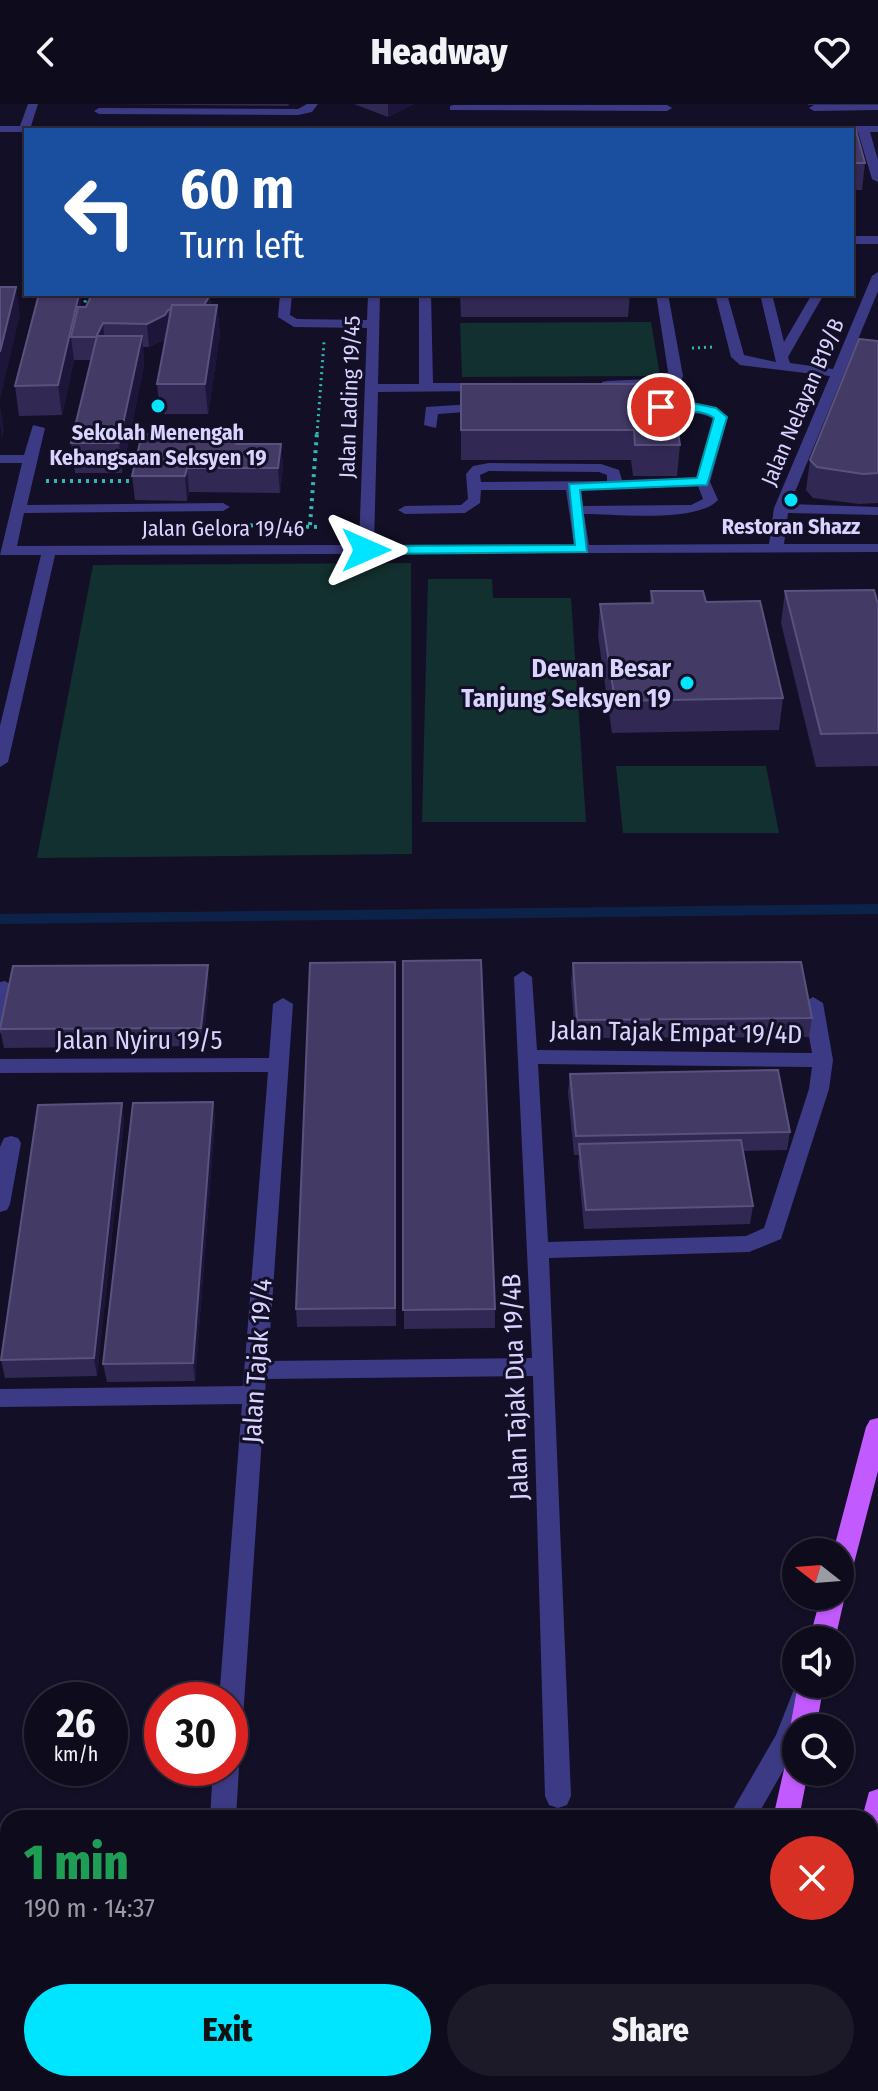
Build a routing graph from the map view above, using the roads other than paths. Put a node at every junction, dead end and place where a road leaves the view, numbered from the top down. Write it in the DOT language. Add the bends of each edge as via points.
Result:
graph roads {
  1 [pos="33,104"];
  2 [pos="313,104"];
  3 [pos="454,106"];
  4 [pos="666,106"];
  5 [pos="878,107"];
  6 [pos="814,108"];
  7 [pos="99,111"];
  8 [pos="24,128"];
  9 [pos="456,128"];
  10 [pos="671,128"];
  11 [pos="0,129"];
  12 [pos="24,129"];
  13 [pos="854,129"];
  14 [pos="863,129"];
  15 [pos="878,129"];
  16 [pos="873,150"];
  17 [pos="878,179"];
  18 [pos="854,240"];
  19 [pos="878,240"];
  20 [pos="878,276"];
  21 [pos="286,296"];
  22 [pos="374,296"];
  23 [pos="425,296"];
  24 [pos="662,296"];
  25 [pos="722,296"];
  26 [pos="767,296"];
  27 [pos="817,296"];
  28 [pos="373,324"];
  29 [pos="783,361"];
  30 [pos="837,373"];
  31 [pos="600,385"];
  32 [pos="505,386"];
  33 [pos="371,388"];
  34 [pos="426,388"];
  35 [pos="502,407"];
  36 [pos="629,407"];
  37 [pos="431,425"];
  38 [pos="38,428"];
  39 [pos="0,459"];
  40 [pos="30,459"];
  41 [pos="703,482"];
  42 [pos="474,486"];
  43 [pos="573,486"];
  44 [pos="615,486"];
  45 [pos="223,507"];
  46 [pos="781,508"];
  47 [pos="19,509"];
  48 [pos="405,510"];
  49 [pos="577,510"];
  50 [pos="878,511"];
  51 [pos="776,548"];
  52 [pos="878,548"];
  53 [pos="582,549"];
  54 [pos="366,550"];
  55 [pos="4,551"];
  56 [pos="49,551"];
  57 [pos="0,762"];
  58 [pos="523,977"];
  59 [pos="5,987"];
  60 [pos="813,1003"];
  61 [pos="283,1004"];
  62 [pos="0,1026"];
  63 [pos="528,1057"];
  64 [pos="823,1060"];
  65 [pos="278,1065"];
  66 [pos="0,1066"];
  67 [pos="11,1143"];
  68 [pos="0,1204"];
  69 [pos="537,1250"];
  70 [pos="544,1367"];
  71 [pos="256,1370"];
  72 [pos="254,1395"];
  73 [pos="0,1398"];
  74 [pos="878,1427"];
  75 [pos="849,1538"];
  76 [pos="233,1682"];
  77 [pos="804,1698"];
  78 [pos="225,1786"];
  79 [pos="792,1786"];
  80 [pos="558,1796"];
  81 [pos="223,1810"];
  82 [pos="746,1810"];
  83 [pos="788,1810"];
  1 -- 8 [label="street"];
  2 -- 7 [label="street" via="298,112"];
  3 -- 4 [label="street"];
  3 -- 9 [label="street"];
  4 -- 10 [label="street"];
  5 -- 6 [label="street"];
  11 -- 12 [label="street"];
  13 -- 14 [label="street"];
  14 -- 15 [label="street"];
  14 -- 16 [label="street"];
  16 -- 17 [label="street"];
  18 -- 19 [label="street"];
  20 -- 30 [label="street, Jalan Nelayan B19/B" via="851,355"];
  21 -- 28 [label="street" via="284,317 294,323"];
  22 -- 28 [label="street, Jalan Lading 19/45"];
  23 -- 34 [label="street"];
  24 -- 31 [label="street" via="674,382"];
  25 -- 29 [label="street" via="738,357 745,362"];
  26 -- 29 [label="street"];
  27 -- 29 [label="street"];
  28 -- 33 [label="street, Jalan Lading 19/45"];
  29 -- 30 [label="street"];
  30 -- 46 [label="street, Jalan Nelayan B19/B"];
  32 -- 34 [label="street"];
  33 -- 34 [label="street"];
  33 -- 54 [label="street, Jalan Lading 19/45"];
  35 -- 37 [label="street" via="431,410"];
  36 -- 41 [label="street" via="692,407 721,417"];
  38 -- 40 [label="street"];
  39 -- 40 [label="street"];
  40 -- 47 [label="street"];
  41 -- 44 [label="street"];
  41 -- 49 [label="street" via="711,500 692,509"];
  42 -- 43 [label="street"];
  42 -- 44 [label="street" via="473,474 489,467 601,468 614,473"];
  42 -- 48 [label="street" via="475,500 465,509"];
  43 -- 44 [label="street"];
  43 -- 49 [label="street"];
  45 -- 47 [label="street"];
  46 -- 50 [label="street"];
  46 -- 51 [label="street, Jalan Nelayan B19/B"];
  47 -- 55 [label="street"];
  49 -- 53 [label="street"];
  51 -- 52 [label="street, Jalan Gelora 19/46"];
  51 -- 53 [label="street, Jalan Gelora 19/46"];
  53 -- 54 [label="street, Jalan Gelora 19/46"];
  54 -- 56 [label="street, Jalan Gelora 19/46"];
  55 -- 56 [label="street, Jalan Gelora 19/46"];
  56 -- 57 [label="street"];
  58 -- 63 [label="street, Jalan Tajak Dua 19/4B"];
  59 -- 62 [label="street"];
  60 -- 64 [label="street"];
  61 -- 65 [label="street, Jalan Tajak 19/4"];
  63 -- 64 [label="street, Jalan Tajak Empat 19/4D"];
  63 -- 69 [label="street, Jalan Tajak Dua 19/4B"];
  64 -- 69 [label="street" via="819,1089 773,1233 749,1244"];
  65 -- 66 [label="street, Jalan Nyiru 19/5"];
  65 -- 71 [label="street, Jalan Tajak 19/4"];
  67 -- 68 [label="street"];
  69 -- 70 [label="street, Jalan Tajak Dua 19/4B"];
  70 -- 71 [label="street"];
  70 -- 80 [label="street, Jalan Tajak Dua 19/4B"];
  71 -- 72 [label="street, Jalan Tajak 19/4"];
  72 -- 73 [label="street"];
  72 -- 76 [label="street, Jalan Tajak 19/4"];
  74 -- 75 [label="main road"];
  77 -- 82 [label="street"];
  78 -- 81 [label="street"];
  79 -- 83 [label="main road"];
}
